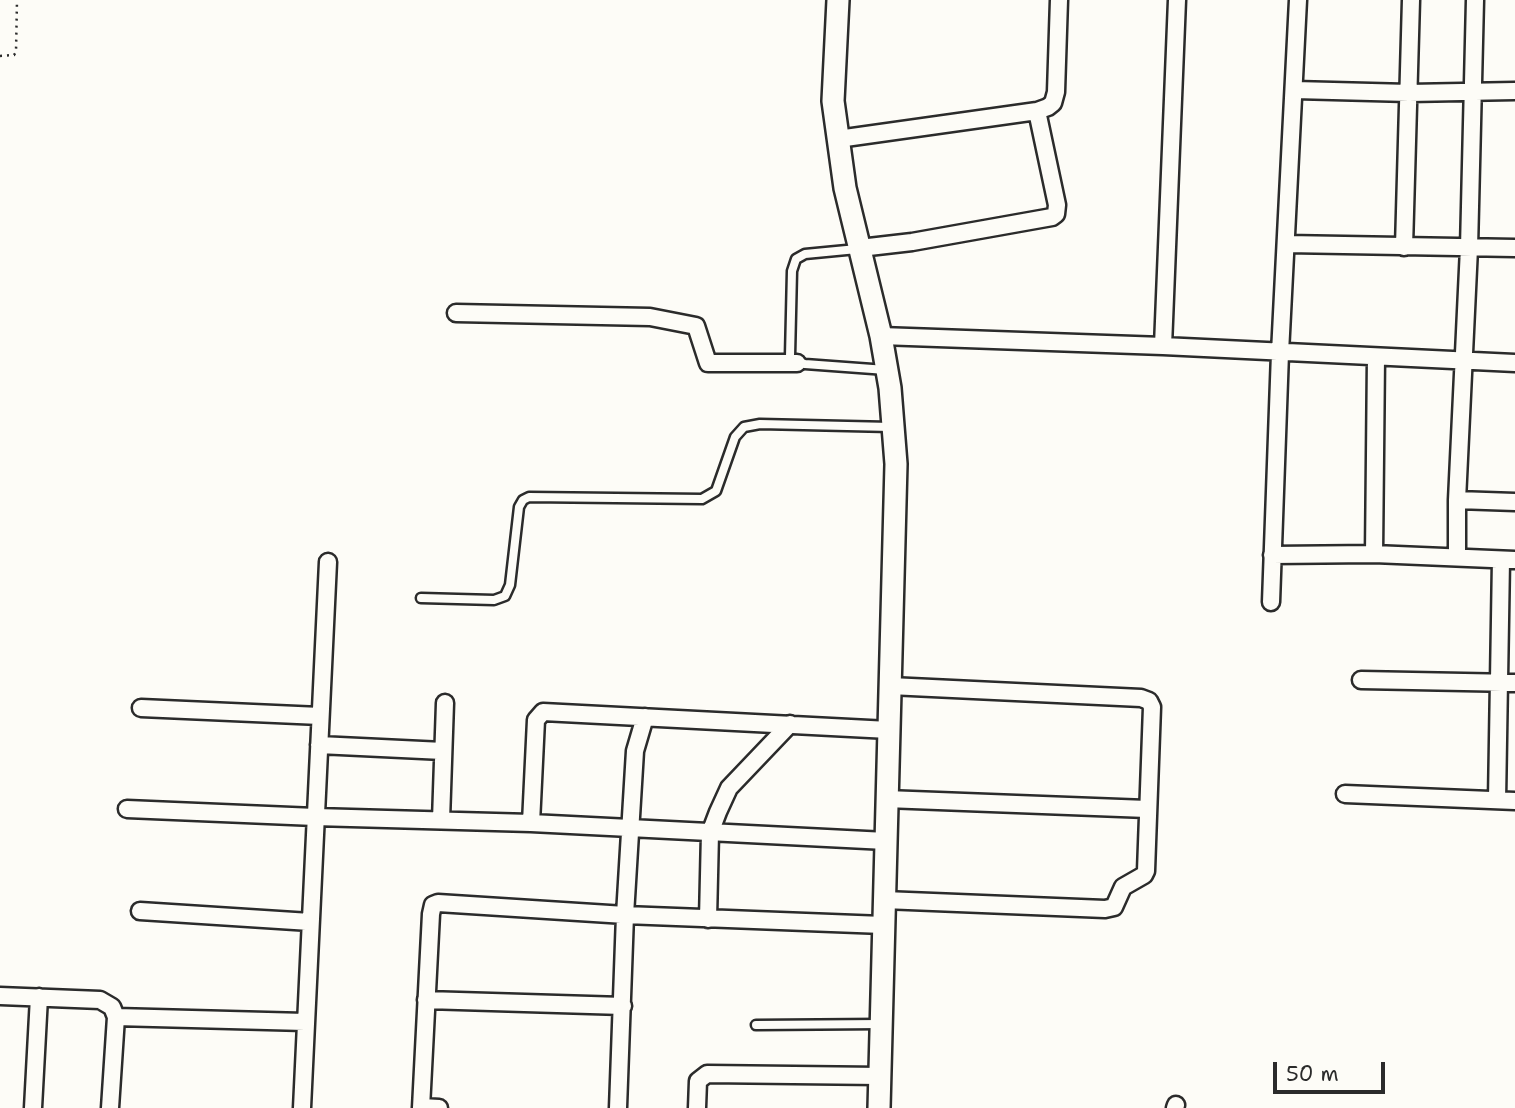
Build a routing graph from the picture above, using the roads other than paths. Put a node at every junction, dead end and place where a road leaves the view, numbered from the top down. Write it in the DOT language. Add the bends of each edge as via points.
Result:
graph roads {
  1 [pos="838,0"];
  2 [pos="1059,0"];
  3 [pos="1177,0"];
  4 [pos="1298,0"];
  5 [pos="1411,0"];
  6 [pos="1475,0"];
  7 [pos="1295,90"];
  8 [pos="1474,91"];
  9 [pos="1515,92"];
  10 [pos="1409,93"];
  11 [pos="1037,111"];
  12 [pos="838,139"];
  13 [pos="1287,244"];
  14 [pos="1404,247"];
  15 [pos="860,248"];
  16 [pos="1469,248"];
  17 [pos="1515,248"];
  18 [pos="456,313"];
  19 [pos="881,336"];
  20 [pos="1163,346"];
  21 [pos="1280,353"];
  22 [pos="1376,357"];
  23 [pos="1465,362"];
  24 [pos="797,363"];
  25 [pos="1515,363"];
  26 [pos="887,370"];
  27 [pos="894,427"];
  28 [pos="1457,500"];
  29 [pos="1515,502"];
  30 [pos="1374,554"];
  31 [pos="1272,555"];
  32 [pos="1457,556"];
  33 [pos="1508,560"];
  34 [pos="328,562"];
  35 [pos="421,598"];
  36 [pos="1270,602"];
  37 [pos="1361,680"];
  38 [pos="1507,682"];
  39 [pos="890,685"];
  40 [pos="445,703"];
  41 [pos="141,708"];
  42 [pos="320,716"];
  43 [pos="645,717"];
  44 [pos="790,724"];
  45 [pos="889,730"];
  46 [pos="319,745"];
  47 [pos="443,751"];
  48 [pos="1345,794"];
  49 [pos="886,799"];
  50 [pos="1497,800"];
  51 [pos="1515,801"];
  52 [pos="127,809"];
  53 [pos="1147,809"];
  54 [pos="315,817"];
  55 [pos="441,820"];
  56 [pos="531,822"];
  57 [pos="632,829"];
  58 [pos="710,833"];
  59 [pos="886,841"];
  60 [pos="884,900"];
  61 [pos="140,911"];
  62 [pos="625,915"];
  63 [pos="708,919"];
  64 [pos="310,922"];
  65 [pos="883,925"];
  66 [pos="0,996"];
  67 [pos="39,997"];
  68 [pos="426,1000"];
  69 [pos="622,1006"];
  70 [pos="116,1017"];
  71 [pos="305,1022"];
  72 [pos="881,1024"];
  73 [pos="756,1025"];
  74 [pos="880,1076"];
  75 [pos="33,1108"];
  76 [pos="110,1108"];
  77 [pos="302,1108"];
  78 [pos="421,1108"];
  79 [pos="439,1108"];
  80 [pos="618,1108"];
  81 [pos="697,1108"];
  82 [pos="879,1108"];
  1 -- 12 [label="street" via="833,102"];
  2 -- 11 [label="street" via="1055,99"];
  3 -- 20 [label="street"];
  4 -- 7 [label="street"];
  5 -- 10 [label="street"];
  6 -- 8 [label="street"];
  7 -- 10 [label="street"];
  7 -- 13 [label="street"];
  8 -- 9 [label="street"];
  8 -- 10 [label="street"];
  8 -- 16 [label="street"];
  10 -- 14 [label="street"];
  11 -- 12 [label="street"];
  11 -- 15 [label="street" via="1056,214"];
  12 -- 15 [label="street"];
  13 -- 14 [label="street"];
  13 -- 21 [label="street"];
  14 -- 16 [label="street"];
  15 -- 19 [label="street"];
  15 -- 24 [label="lane" via="806,254 796,260 789,351"];
  16 -- 17 [label="street"];
  16 -- 23 [label="street"];
  18 -- 24 [label="street" via="650,317 696,326 708,363"];
  19 -- 20 [label="street"];
  19 -- 26 [label="street"];
  20 -- 21 [label="street"];
  21 -- 22 [label="street"];
  21 -- 31 [label="street"];
  22 -- 23 [label="street"];
  22 -- 30 [label="street"];
  23 -- 25 [label="street"];
  23 -- 28 [label="street"];
  24 -- 26 [label="lane"];
  26 -- 27 [label="street"];
  27 -- 35 [label="lane" via="744,427 734,437 716,491 702,499 529,497 519,507 505,596 494,600"];
  27 -- 39 [label="street"];
  28 -- 29 [label="street"];
  28 -- 32 [label="street"];
  30 -- 31 [label="street"];
  30 -- 32 [label="street"];
  31 -- 36 [label="street"];
  32 -- 33 [label="street"];
  33 -- 38 [label="street"];
  34 -- 42 [label="street"];
  37 -- 38 [label="street"];
  38 -- 50 [label="street"];
  39 -- 45 [label="street"];
  39 -- 53 [label="street" via="1146,699 1152,708"];
  40 -- 47 [label="street"];
  41 -- 42 [label="street"];
  42 -- 46 [label="street"];
  43 -- 44 [label="street"];
  43 -- 56 [label="street" via="539,715"];
  43 -- 57 [label="street" via="635,751"];
  44 -- 45 [label="street"];
  44 -- 58 [label="street" via="729,788"];
  45 -- 49 [label="street"];
  46 -- 47 [label="street"];
  46 -- 54 [label="street"];
  47 -- 55 [label="street"];
  48 -- 50 [label="street"];
  49 -- 53 [label="street"];
  49 -- 59 [label="street"];
  50 -- 51 [label="street"];
  52 -- 54 [label="street"];
  53 -- 60 [label="street" via="1146,871 1123,887 1110,909"];
  54 -- 55 [label="street"];
  54 -- 64 [label="street"];
  55 -- 56 [label="street"];
  56 -- 57 [label="street"];
  57 -- 58 [label="street"];
  57 -- 62 [label="street"];
  58 -- 59 [label="street"];
  58 -- 63 [label="street"];
  59 -- 60 [label="street"];
  60 -- 65 [label="street"];
  61 -- 64 [label="street"];
  62 -- 63 [label="street"];
  62 -- 68 [label="street" via="433,905"];
  62 -- 69 [label="street"];
  63 -- 65 [label="street"];
  64 -- 71 [label="street"];
  65 -- 72 [label="street"];
  66 -- 67 [label="street"];
  67 -- 70 [label="street" via="100,1000 112,1007"];
  67 -- 75 [label="street"];
  68 -- 69 [label="street"];
  68 -- 78 [label="street"];
  69 -- 80 [label="street"];
  70 -- 71 [label="street"];
  70 -- 76 [label="street"];
  71 -- 77 [label="street"];
  72 -- 73 [label="lane"];
  72 -- 74 [label="street"];
  74 -- 81 [label="street" via="707,1074 698,1081"];
  74 -- 82 [label="street"];
  78 -- 79 [label="street"];
}
